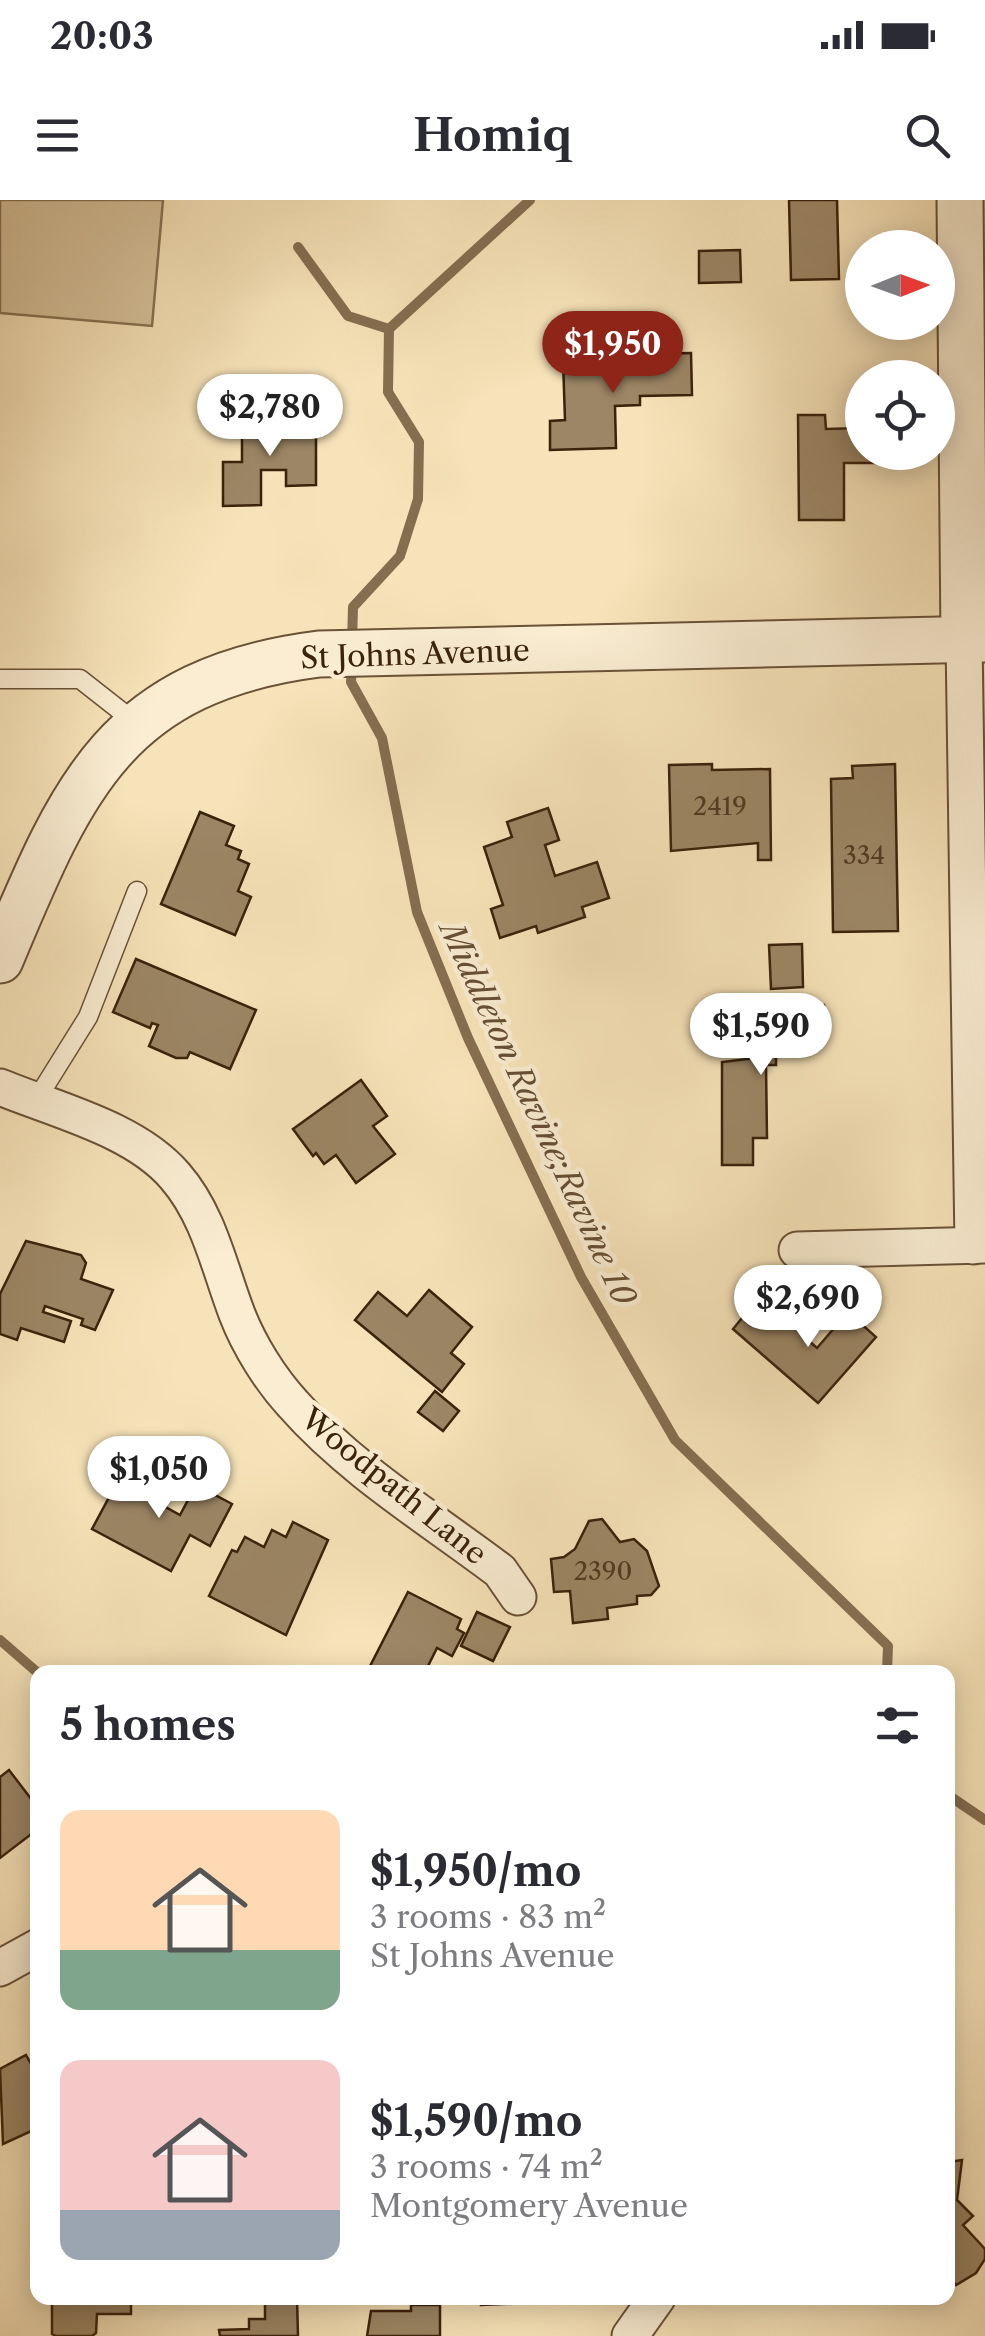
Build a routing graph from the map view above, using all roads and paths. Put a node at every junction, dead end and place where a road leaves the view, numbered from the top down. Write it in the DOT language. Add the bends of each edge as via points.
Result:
graph roads {
  1 [pos="960,200"];
  2 [pos="975,639"];
  3 [pos="0,679"];
  4 [pos="136,724"];
  5 [pos="137,891"];
  6 [pos="0,960"];
  7 [pos="0,1087"];
  8 [pos="36,1102"];
  9 [pos="979,1246"];
  10 [pos="798,1250"];
  11 [pos="518,1597"];
  12 [pos="30,1951"];
  13 [pos="0,1968"];
  14 [pos="652,2305"];
  15 [pos="630,2336"];
  1 -- 2 [label="street"];
  2 -- 4 [label="street, St Johns Avenue" via="319,654 220,675"];
  2 -- 9 [label="street"];
  3 -- 4 [label="lane" via="80,679"];
  4 -- 6 [label="street, St Johns Avenue" via="71,802"];
  5 -- 8 [label="lane" via="88,1017"];
  7 -- 8 [label="street, Woodpath Lane"];
  8 -- 11 [label="street, Woodpath Lane" via="134,1143 174,1174 204,1218 238,1317 291,1403 339,1450 500,1571"];
  9 -- 10 [label="street"];
  12 -- 13 [label="street"];
  14 -- 15 [label="street"];
}
